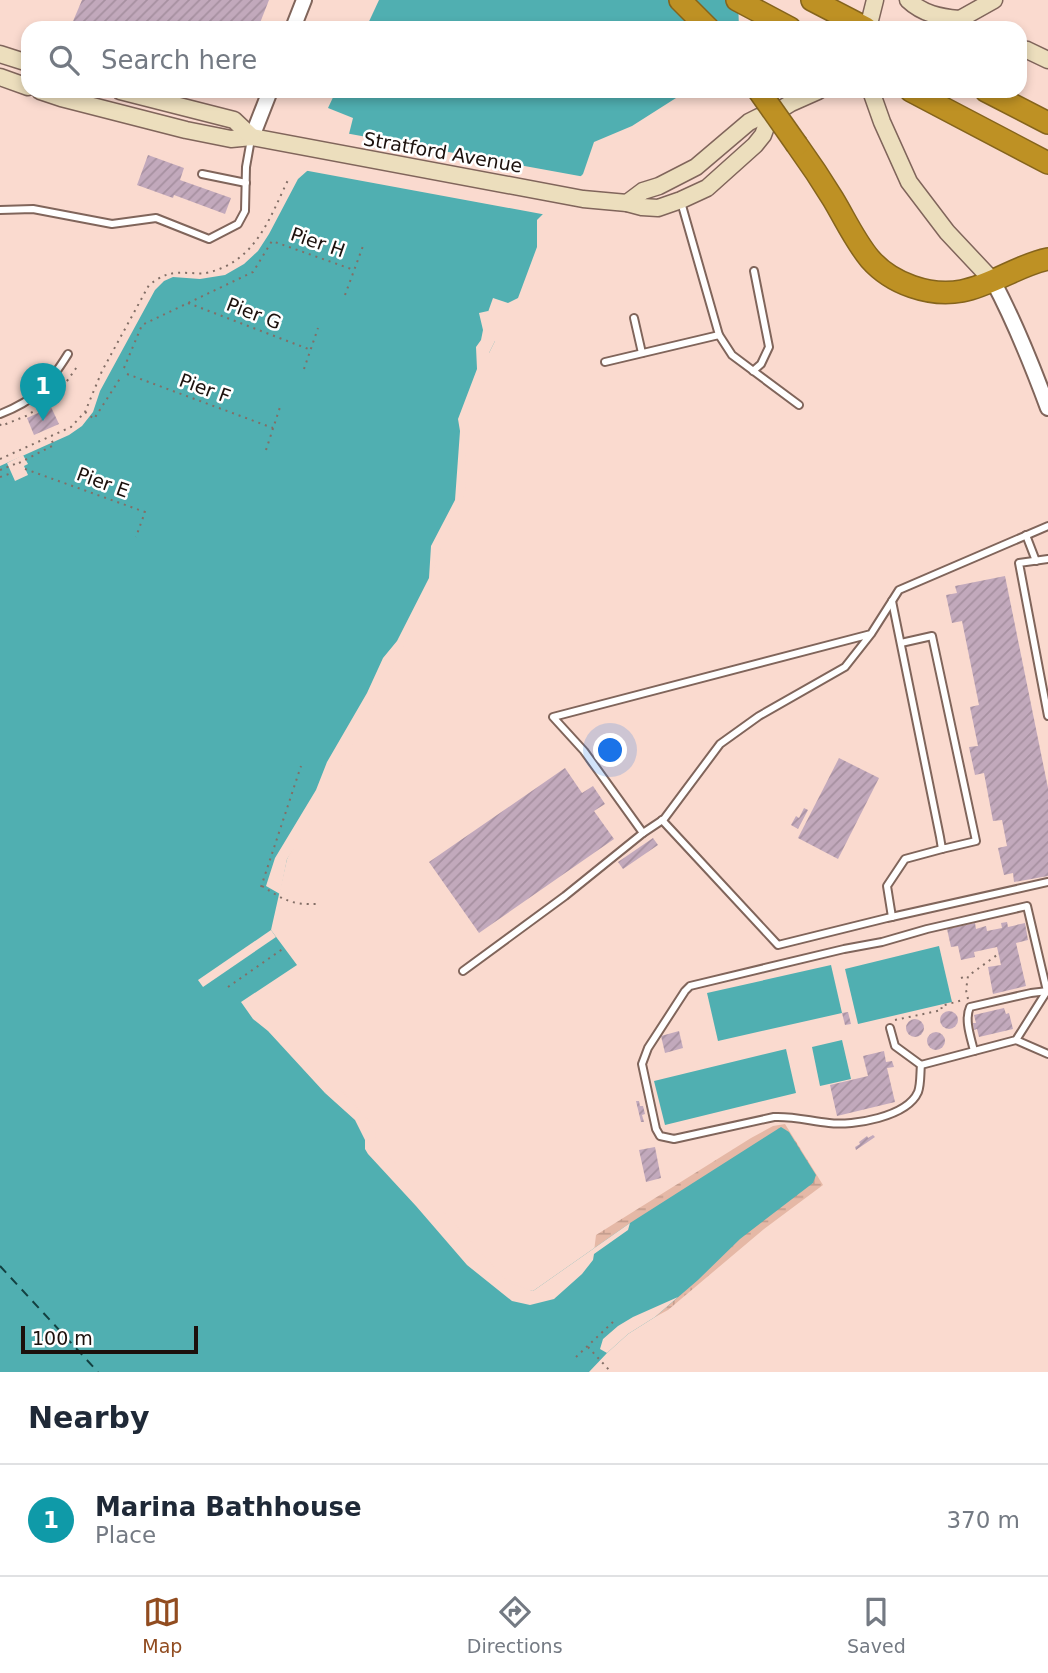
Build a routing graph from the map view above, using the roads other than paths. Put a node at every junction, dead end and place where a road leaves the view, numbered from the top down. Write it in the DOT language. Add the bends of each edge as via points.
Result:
graph roads {
  1 [pos="304,0"];
  2 [pos="680,0"];
  3 [pos="737,0"];
  4 [pos="812,0"];
  5 [pos="875,0"];
  6 [pos="908,0"];
  7 [pos="994,0"];
  8 [pos="960,19"];
  9 [pos="296,21"];
  10 [pos="701,21"];
  11 [pos="777,21"];
  12 [pos="853,21"];
  13 [pos="869,21"];
  14 [pos="956,21"];
  15 [pos="1027,50"];
  16 [pos="0,54"];
  17 [pos="1048,60"];
  18 [pos="21,61"];
  19 [pos="0,77"];
  20 [pos="21,84"];
  21 [pos="61,98"];
  22 [pos="148,98"];
  23 [pos="267,98"];
  24 [pos="764,98"];
  25 [pos="802,98"];
  26 [pos="873,98"];
  27 [pos="925,98"];
  28 [pos="1000,98"];
  29 [pos="770,116"];
  30 [pos="1048,123"];
  31 [pos="252,137"];
  32 [pos="1048,163"];
  33 [pos="202,174"];
  34 [pos="246,183"];
  35 [pos="681,200"];
  36 [pos="627,203"];
  37 [pos="0,210"];
  38 [pos="1048,259"];
  39 [pos="754,271"];
  40 [pos="993,281"];
  41 [pos="634,317"];
  42 [pos="719,335"];
  43 [pos="642,353"];
  44 [pos="68,354"];
  45 [pos="605,362"];
  46 [pos="753,371"];
  47 [pos="1045,392"];
  48 [pos="799,405"];
  49 [pos="1048,408"];
  50 [pos="0,414"];
  51 [pos="1048,526"];
  52 [pos="1026,535"];
  53 [pos="1048,559"];
  54 [pos="1036,561"];
  55 [pos="892,601"];
  56 [pos="871,635"];
  57 [pos="901,642"];
  58 [pos="1048,716"];
  59 [pos="662,820"];
  60 [pos="643,833"];
  61 [pos="942,849"];
  62 [pos="1048,882"];
  63 [pos="892,917"];
  64 [pos="464,971"];
  65 [pos="1048,991"];
  66 [pos="890,1025"];
  67 [pos="1016,1040"];
  68 [pos="974,1051"];
  69 [pos="1048,1054"];
  70 [pos="921,1065"];
  1 -- 9 [label="street"];
  2 -- 10 [label="highway"];
  3 -- 11 [label="highway"];
  4 -- 12 [label="highway"];
  5 -- 13 [label="main road"];
  6 -- 8 [label="main road" via="938,16"];
  7 -- 8 [label="main road"];
  8 -- 14 [label="main road"];
  15 -- 17 [label="main road"];
  16 -- 18 [label="main road"];
  19 -- 20 [label="main road"];
  21 -- 31 [label="main road, Stratford Avenue" via="186,131 231,139"];
  22 -- 31 [label="main road, Stratford Avenue" via="234,120"];
  23 -- 31 [label="street"];
  24 -- 40 [label="highway, bridge" via="864,250 884,272 908,285 937,292 963,291"];
  25 -- 29 [label="main road"];
  26 -- 40 [label="main road" via="909,182"];
  27 -- 32 [label="highway"];
  28 -- 30 [label="highway"];
  29 -- 35 [label="main road, Stratford Avenue" via="755,145 707,188"];
  29 -- 36 [label="main road" via="749,122 696,167"];
  31 -- 34 [label="lane"];
  31 -- 36 [label="main road, Stratford Avenue" via="583,199"];
  33 -- 34 [label="lane"];
  34 -- 37 [label="lane" via="245,211 238,224 209,239 156,218 112,224 33,209"];
  35 -- 36 [label="main road, Stratford Avenue" via="658,208"];
  35 -- 42 [label="lane"];
  38 -- 40 [label="highway"];
  39 -- 46 [label="lane" via="769,347"];
  40 -- 47 [label="street"];
  41 -- 43 [label="lane"];
  42 -- 43 [label="lane"];
  42 -- 46 [label="lane" via="732,355"];
  43 -- 45 [label="lane"];
  44 -- 50 [label="lane" via="45,388 21,406"];
  46 -- 48 [label="lane"];
  47 -- 49 [label="street"];
  51 -- 52 [label="lane"];
  52 -- 54 [label="lane"];
  52 -- 55 [label="lane" via="899,590"];
  53 -- 54 [label="lane"];
  54 -- 58 [label="lane" via="1019,563"];
  55 -- 56 [label="lane"];
  55 -- 57 [label="lane"];
  56 -- 59 [label="lane" via="845,667 720,744"];
  56 -- 60 [label="lane" via="553,717"];
  57 -- 61 [label="lane"];
  57 -- 61 [label="lane" via="932,636 976,841"];
  59 -- 60 [label="lane"];
  59 -- 63 [label="lane" via="778,945"];
  60 -- 64 [label="lane"];
  61 -- 63 [label="lane" via="905,859 887,886"];
  62 -- 63 [label="lane"];
  65 -- 67 [label="lane"];
  65 -- 68 [label="lane" via="969,1003 967,1018"];
  65 -- 70 [label="lane" via="1027,906 696,984 685,991 642,1064 656,1129 660,1136 674,1139 774,1117 838,1123 879,1118 914,1099"];
  66 -- 70 [label="lane" via="895,1046"];
  67 -- 68 [label="lane"];
  67 -- 69 [label="lane"];
  68 -- 70 [label="lane"];
}
